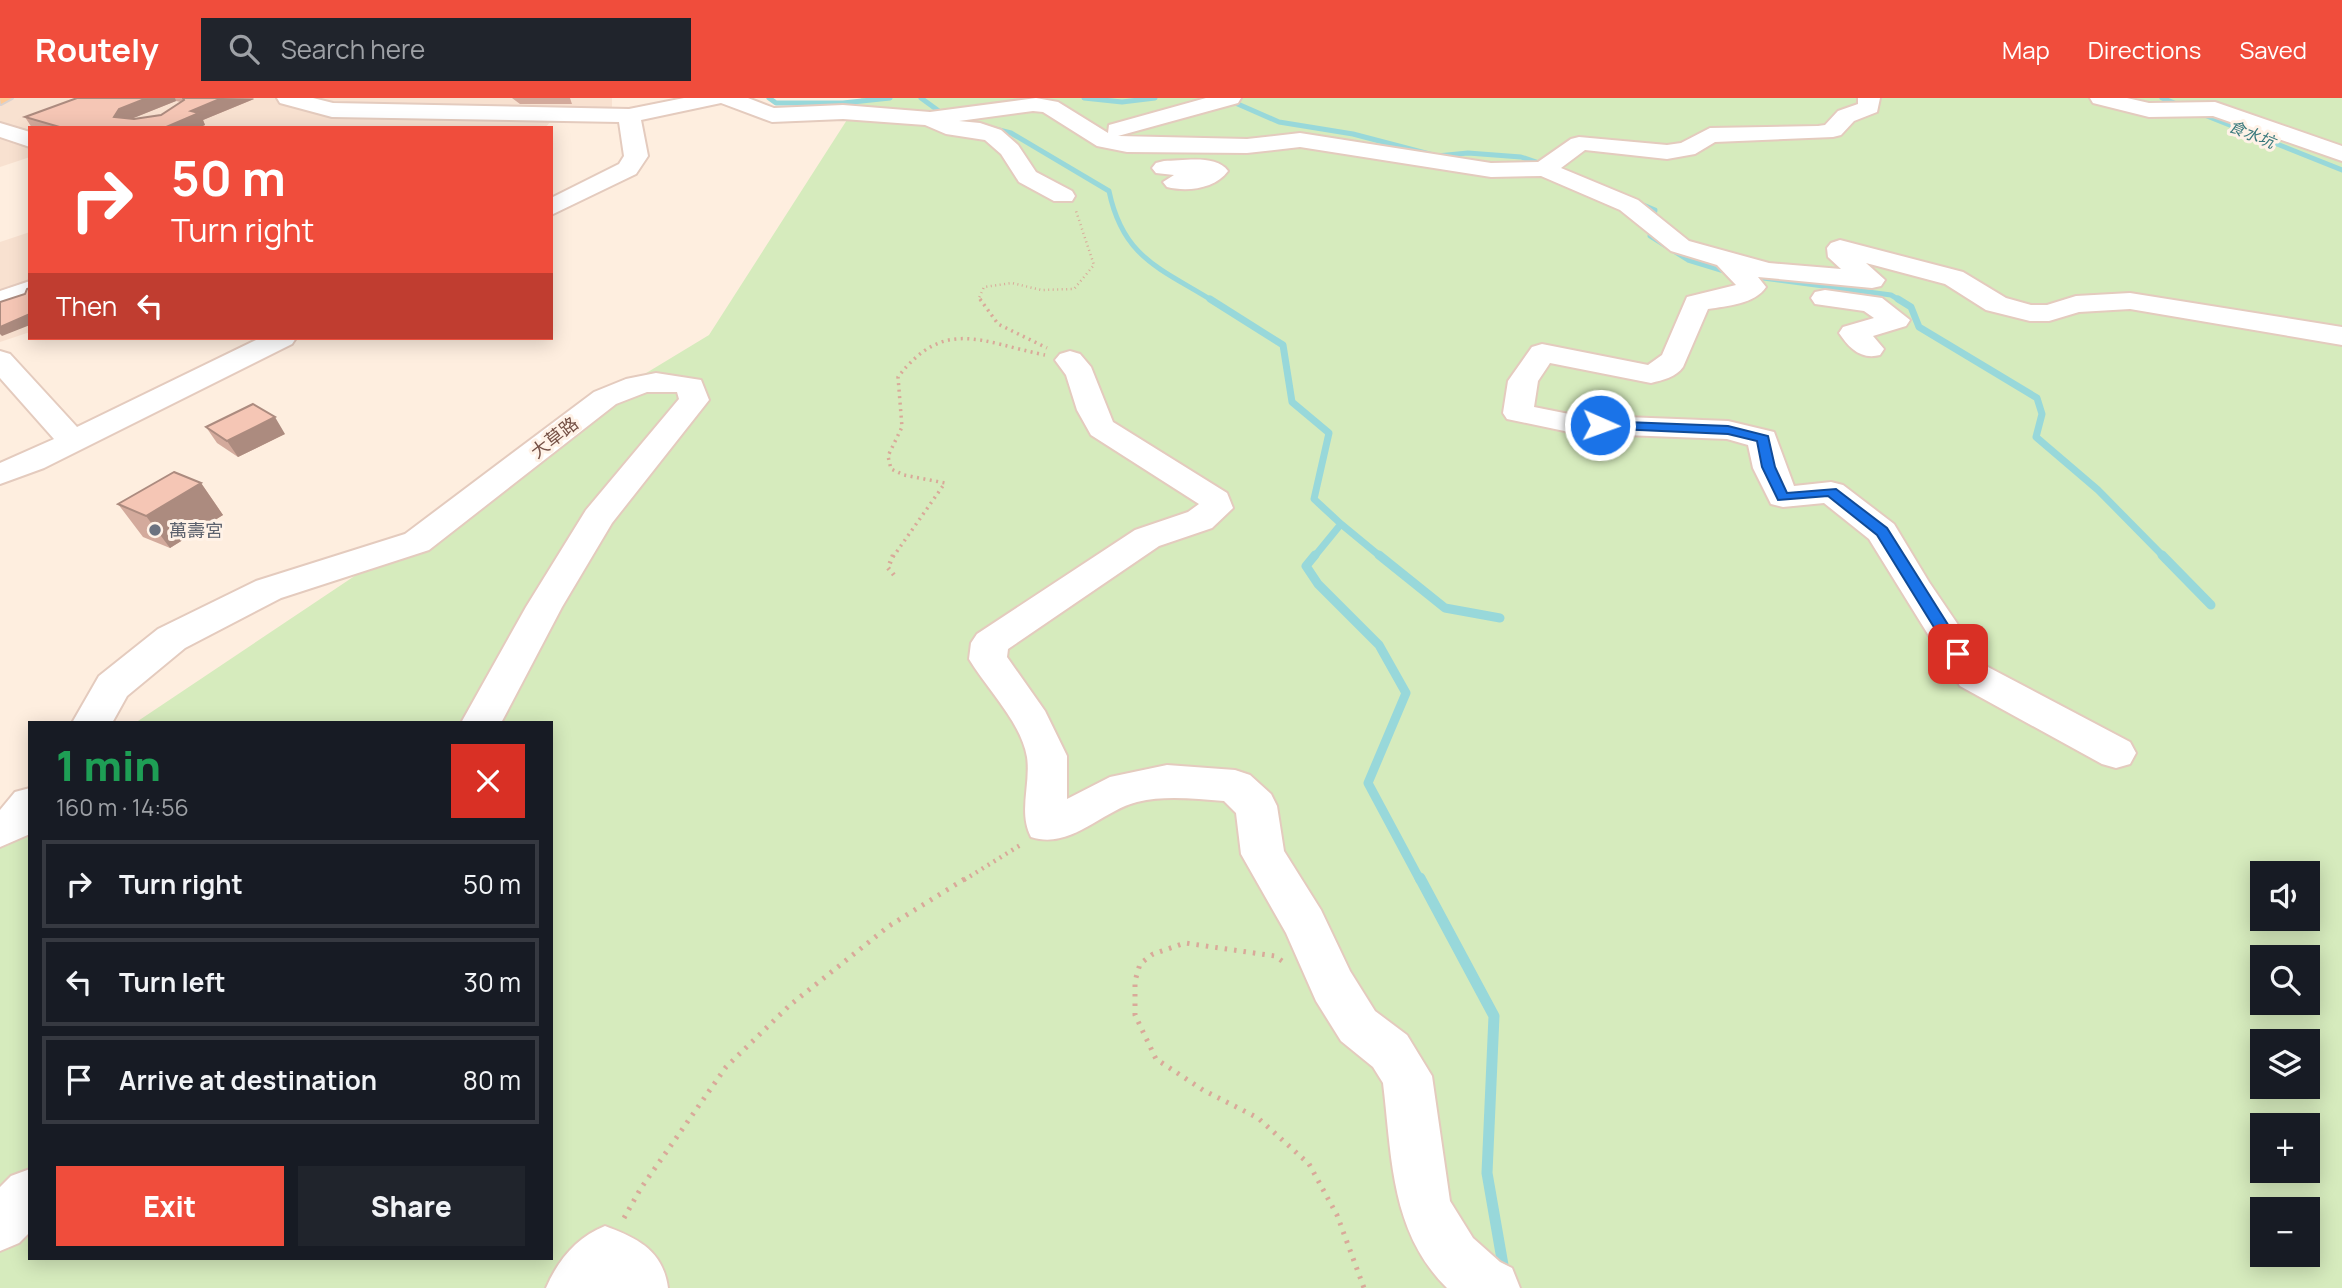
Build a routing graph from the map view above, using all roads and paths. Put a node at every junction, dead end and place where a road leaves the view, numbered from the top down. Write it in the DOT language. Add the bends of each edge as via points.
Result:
graph roads {
  1 [pos="288,98"];
  2 [pos="576,98"];
  3 [pos="715,98"];
  4 [pos="728,98"];
  5 [pos="1868,98"];
  6 [pos="2101,98"];
  7 [pos="1226,99"];
  8 [pos="2209,106"];
  9 [pos="332,110"];
  10 [pos="560,114"];
  11 [pos="629,116"];
  12 [pos="938,118"];
  13 [pos="304,123"];
  14 [pos="0,130"];
  15 [pos="1094,135"];
  16 [pos="28,139"];
  17 [pos="1209,144"];
  18 [pos="2342,154"];
  19 [pos="1549,165"];
  20 [pos="1175,182"];
  21 [pos="1063,196"];
  22 [pos="553,207"];
  23 [pos="1741,275"];
  24 [pos="28,290"];
  25 [pos="0,301"];
  26 [pos="2342,337"];
  27 [pos="278,340"];
  28 [pos="1870,349"];
  29 [pos="0,360"];
  30 [pos="1070,360"];
  31 [pos="71,439"];
  32 [pos="0,474"];
  33 [pos="894,575"];
  34 [pos="93,721"];
  35 [pos="482,721"];
  36 [pos="2116,753"];
  37 [pos="28,806"];
  38 [pos="1046,824"];
  39 [pos="0,830"];
  40 [pos="1292,969"];
  41 [pos="28,1197"];
  42 [pos="0,1224"];
  43 [pos="606,1276"];
  44 [pos="1486,1285"];
  45 [pos="1364,1288"];
  1 -- 9 [label="street"];
  2 -- 10 [label="street" via="580,102 576,106"];
  3 -- 11 [label="street"];
  4 -- 12 [label="street" via="772,115 843,112"];
  5 -- 19 [label="street" via="1869,107 1846,116 1833,130 1710,135 1687,149 1667,152 1579,144"];
  6 -- 8 [label="street" via="2149,110 2182,112"];
  7 -- 15 [label="street"];
  8 -- 18 [label="street" via="2271,111"];
  9 -- 10 [label="street"];
  9 -- 13 [label="street"];
  10 -- 11 [label="street"];
  11 -- 22 [label="street" via="636,156 628,169"];
  12 -- 15 [label="street" via="1032,104 1050,107"];
  12 -- 21 [label="street" via="946,127 993,135 1010,150 1027,177"];
  14 -- 16 [label="street"];
  15 -- 17 [label="street" via="1127,145"];
  17 -- 19 [label="street" via="1247,146 1300,140 1491,170"];
  17 -- 20 [label="street" via="1176,152 1158,163 1171,170 1216,171 1199,180"];
  19 -- 23 [label="street" via="1629,205 1680,246"];
  21 -- 30 [label="path" via="1073,203 1094,265 1073,289 1041,290 1012,283 984,287 979,298 998,324"];
  23 -- 26 [label="street" via="1767,271 1872,280 1841,257 1840,248 1954,278 1996,304 2030,313 2130,301"];
  23 -- 28 [label="street" via="1872,304 1896,320 1853,333"];
  23 -- 36 [label="street" via="1734,296 1697,303 1668,368 1651,374 1542,353 1523,381 1518,412 1574,424 1728,430 1763,439 1783,497 1831,492 1882,532 1973,676"];
  24 -- 25 [label="street"];
  27 -- 31 [label="street"];
  29 -- 31 [label="street"];
  30 -- 33 [label="path" via="954,337 932,345 907,364 898,377 902,427 888,456 891,469 945,484 895,546 888,568"];
  30 -- 38 [label="street" via="1079,369 1090,413 1102,428 1215,500 1216,508 1200,520 1147,538 990,643 988,659 1031,721 1047,756"];
  31 -- 32 [label="street"];
  34 -- 35 [label="street, 大草路" via="112,687 145,657 237,601 417,542 605,398 665,380 690,386 694,400 598,517"];
  37 -- 39 [label="street" via="15,822"];
  38 -- 43 [label="path" via="1012,852 889,926 790,1005 726,1067 641,1188"];
  38 -- 44 [label="street" via="1073,816 1125,788 1167,781 1235,786 1256,806 1263,854 1305,924 1333,986 1358,1026 1390,1051 1407,1076 1425,1209 1454,1257"];
  40 -- 45 [label="path" via="1275,956 1185,943 1153,954 1140,964 1135,1015 1156,1059 1258,1118 1309,1164 1337,1215"];
  41 -- 42 [label="street"];
}
